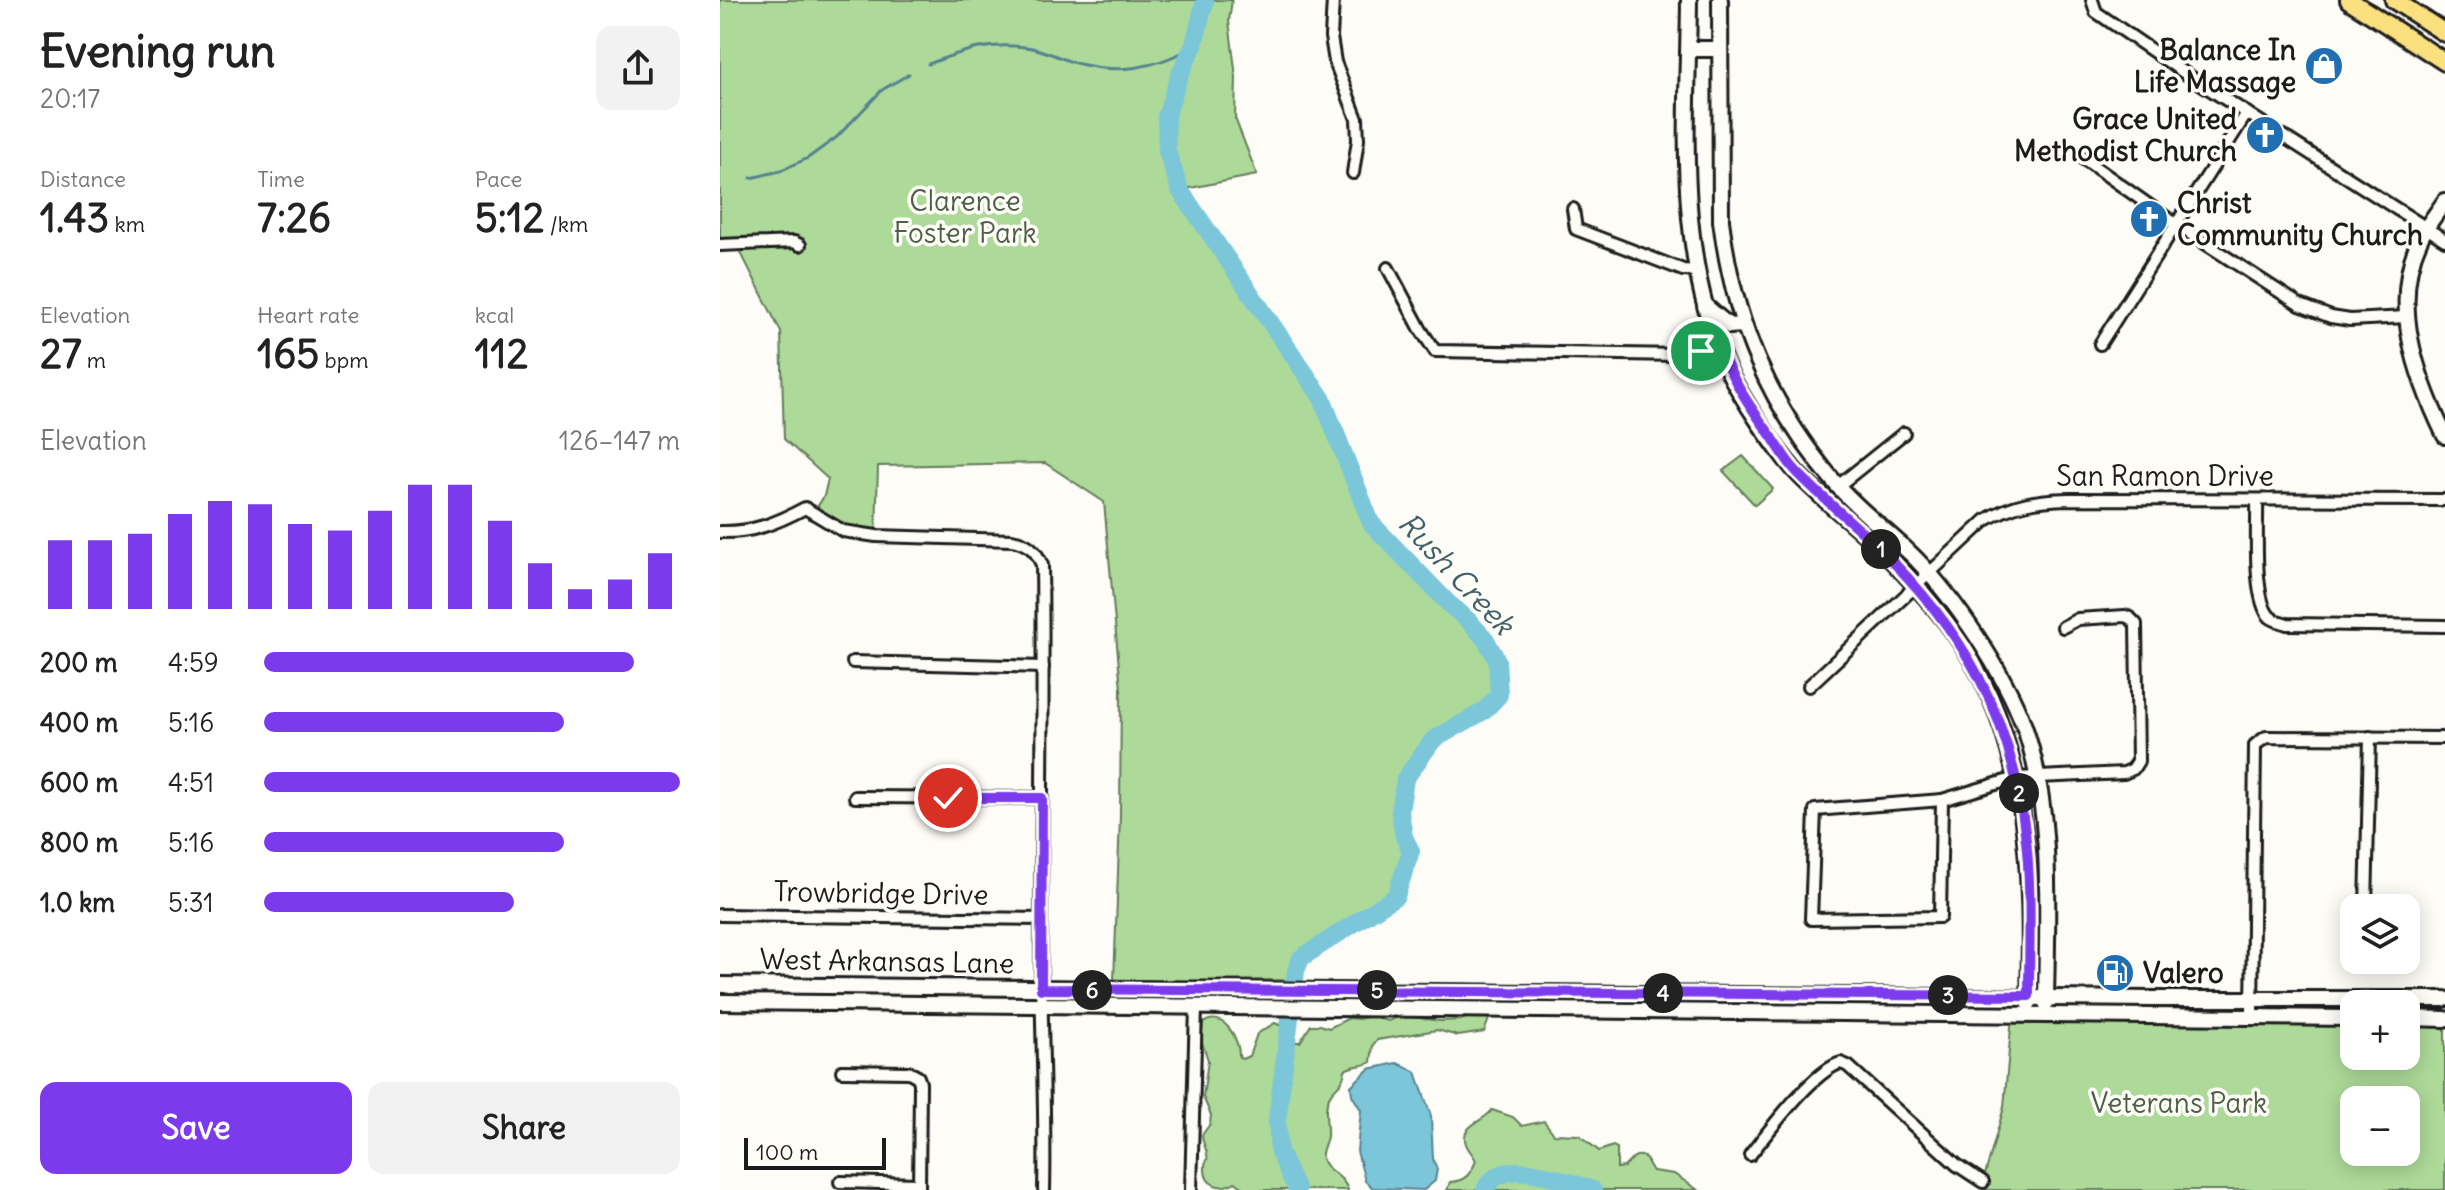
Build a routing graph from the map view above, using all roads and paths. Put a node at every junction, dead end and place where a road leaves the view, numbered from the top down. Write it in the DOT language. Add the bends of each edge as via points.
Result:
graph roads {
  1 [pos="1333,0"];
  2 [pos="1689,0"];
  3 [pos="1720,0"];
  4 [pos="2092,0"];
  5 [pos="2349,0"];
  6 [pos="2394,0"];
  7 [pos="2445,33"];
  8 [pos="1689,49"];
  9 [pos="1720,49"];
  10 [pos="2445,62"];
  11 [pos="2247,113"];
  12 [pos="2081,157"];
  13 [pos="1353,173"];
  14 [pos="2445,201"];
  15 [pos="1573,209"];
  16 [pos="2177,225"];
  17 [pos="2426,229"];
  18 [pos="2445,240"];
  19 [pos="720,245"];
  20 [pos="800,245"];
  21 [pos="1388,268"];
  22 [pos="1696,271"];
  23 [pos="1705,306"];
  24 [pos="2406,317"];
  25 [pos="1743,325"];
  26 [pos="1718,342"];
  27 [pos="2100,344"];
  28 [pos="1904,433"];
  29 [pos="2445,436"];
  30 [pos="1838,486"];
  31 [pos="2257,500"];
  32 [pos="2445,500"];
  33 [pos="720,532"];
  34 [pos="1929,573"];
  35 [pos="1915,586"];
  36 [pos="2445,626"];
  37 [pos="2063,627"];
  38 [pos="853,662"];
  39 [pos="1043,667"];
  40 [pos="1809,686"];
  41 [pos="2370,737"];
  42 [pos="2445,738"];
  43 [pos="2036,777"];
  44 [pos="2016,778"];
  45 [pos="855,797"];
  46 [pos="1042,798"];
  47 [pos="1942,800"];
  48 [pos="2366,894"];
  49 [pos="720,915"];
  50 [pos="1041,919"];
  51 [pos="720,985"];
  52 [pos="1041,989"];
  53 [pos="2029,996"];
  54 [pos="2046,996"];
  55 [pos="2252,999"];
  56 [pos="2445,999"];
  57 [pos="720,1002"];
  58 [pos="1041,1005"];
  59 [pos="1196,1007"];
  60 [pos="2029,1015"];
  61 [pos="2252,1015"];
  62 [pos="2046,1016"];
  63 [pos="2340,1018"];
  64 [pos="2420,1018"];
  65 [pos="2445,1019"];
  66 [pos="842,1071"];
  67 [pos="1750,1155"];
  68 [pos="840,1182"];
  69 [pos="1983,1182"];
  70 [pos="919,1187"];
  71 [pos="1044,1190"];
  72 [pos="1191,1190"];
  1 -- 13 [label="street" via="1335,62 1357,119"];
  2 -- 8 [label="main road"];
  3 -- 9 [label="main road"];
  4 -- 11 [label="street" via="2096,12"];
  5 -- 10 [label="main road"];
  6 -- 7 [label="main road"];
  8 -- 9 [label="main road"];
  8 -- 22 [label="main road" via="1688,198"];
  9 -- 25 [label="main road" via="1721,221"];
  11 -- 16 [label="street"];
  11 -- 17 [label="street"];
  12 -- 16 [label="street"];
  14 -- 17 [label="main road"];
  15 -- 22 [label="street" via="1576,229"];
  16 -- 24 [label="street" via="2300,305 2350,320"];
  16 -- 27 [label="street"];
  17 -- 18 [label="street"];
  17 -- 24 [label="main road" via="2411,265"];
  19 -- 20 [label="street"];
  21 -- 26 [label="street" via="1435,351 1681,355"];
  22 -- 23 [label="main road"];
  23 -- 25 [label="main road" via="1729,326"];
  23 -- 26 [label="main road"];
  24 -- 29 [label="main road" via="2419,372"];
  25 -- 30 [label="main road" via="1783,413"];
  26 -- 35 [label="main road" via="1741,395 1795,470"];
  28 -- 30 [label="street"];
  30 -- 34 [label="main road"];
  31 -- 32 [label="street, San Ramon Drive"];
  31 -- 34 [label="street, San Ramon Drive" via="2026,502 1986,520"];
  31 -- 36 [label="street" via="2259,587 2262,604 2273,619 2287,624"];
  33 -- 39 [label="street" via="744,533 805,508 843,531 1024,542 1042,565"];
  34 -- 35 [label="street, San Ramon Drive"];
  34 -- 43 [label="main road" via="1955,604 2013,703"];
  35 -- 40 [label="street, San Ramon Drive"];
  35 -- 44 [label="main road" via="1953,631 1975,669 1999,718"];
  37 -- 43 [label="street" via="2078,619 2125,616 2136,624 2139,755 2133,769 2124,773"];
  38 -- 39 [label="street"];
  39 -- 46 [label="street"];
  41 -- 42 [label="street"];
  41 -- 48 [label="street"];
  41 -- 55 [label="street" via="2266,737 2255,745"];
  43 -- 44 [label="street"];
  43 -- 54 [label="main road" via="2043,826"];
  44 -- 47 [label="street"];
  44 -- 53 [label="main road" via="2029,897"];
  45 -- 46 [label="street"];
  46 -- 50 [label="street"];
  47 -- 47 [label="street" via="1940,917 1811,919 1815,810"];
  49 -- 50 [label="street, Trowbridge Drive"];
  50 -- 52 [label="street"];
  51 -- 52 [label="main road, West Arkansas Lane"];
  52 -- 53 [label="main road, West Arkansas Lane"];
  52 -- 58 [label="street"];
  53 -- 54 [label="main road, West Arkansas Lane"];
  53 -- 60 [label="main road"];
  54 -- 55 [label="main road, West Arkansas Lane"];
  54 -- 62 [label="main road"];
  55 -- 56 [label="main road, West Arkansas Lane"];
  55 -- 61 [label="street"];
  57 -- 58 [label="main road, West Arkansas Lane"];
  58 -- 59 [label="main road, West Arkansas Lane"];
  58 -- 71 [label="street"];
  59 -- 60 [label="main road, West Arkansas Lane"];
  59 -- 72 [label="street"];
  60 -- 62 [label="main road, West Arkansas Lane"];
  61 -- 62 [label="main road, West Arkansas Lane"];
  61 -- 63 [label="main road, West Arkansas Lane"];
  64 -- 65 [label="main road"];
  66 -- 70 [label="street" via="909,1072 918,1077"];
  67 -- 69 [label="street" via="1789,1107 1841,1063"];
  68 -- 70 [label="street"];
}
